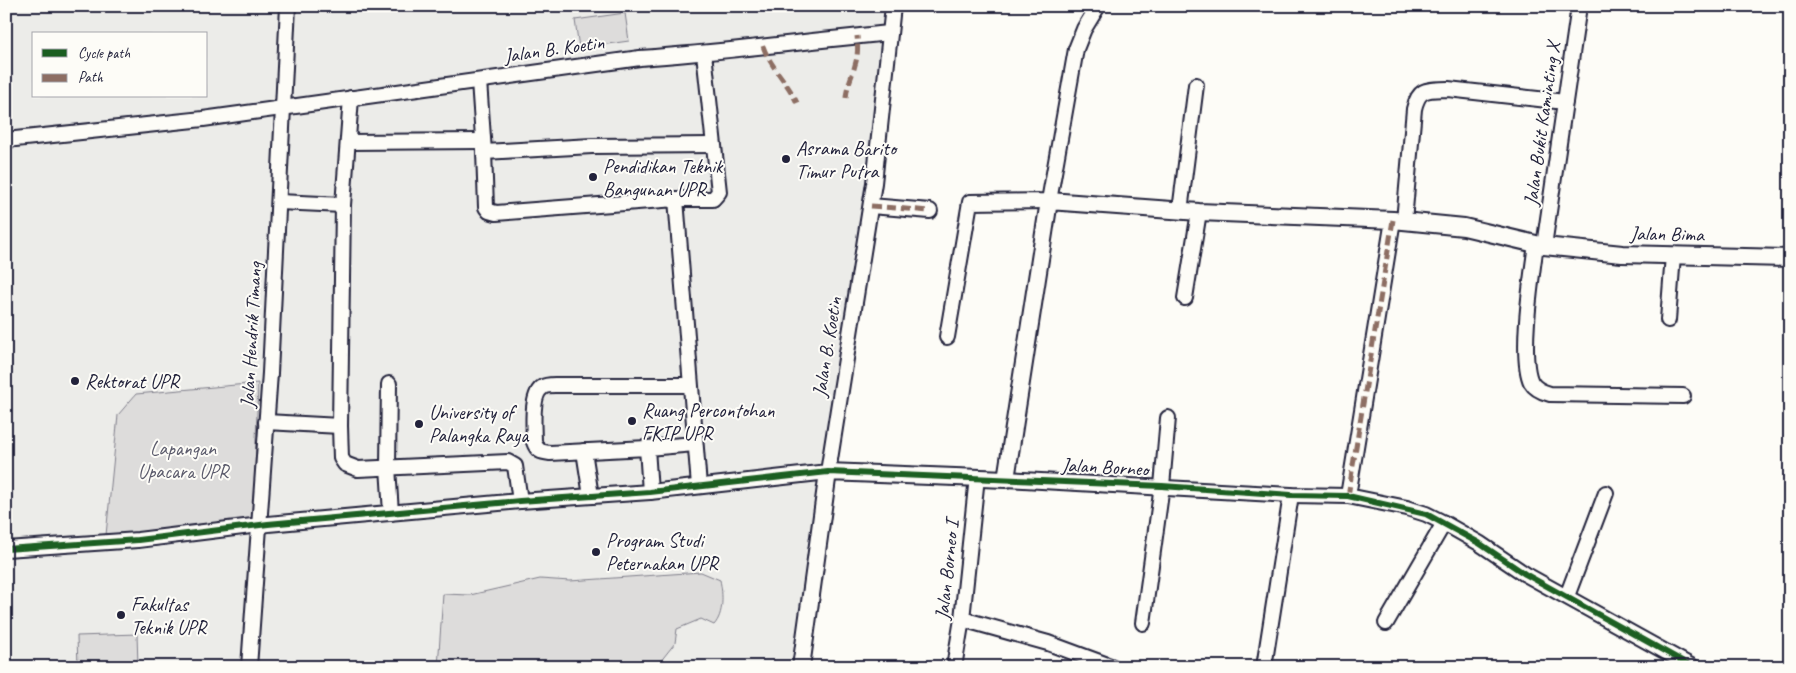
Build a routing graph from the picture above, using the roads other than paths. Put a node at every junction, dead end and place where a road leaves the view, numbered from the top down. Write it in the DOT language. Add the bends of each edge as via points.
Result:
graph roads {
  1 [pos="288,6"];
  2 [pos="893,6"];
  3 [pos="1098,6"];
  4 [pos="1579,6"];
  5 [pos="890,33"];
  6 [pos="704,53"];
  7 [pos="479,81"];
  8 [pos="1196,85"];
  9 [pos="351,98"];
  10 [pos="1565,102"];
  11 [pos="283,108"];
  12 [pos="6,140"];
  13 [pos="348,142"];
  14 [pos="713,145"];
  15 [pos="484,147"];
  16 [pos="676,199"];
  17 [pos="1049,201"];
  18 [pos="279,202"];
  19 [pos="343,205"];
  20 [pos="870,206"];
  21 [pos="1180,210"];
  22 [pos="930,211"];
  23 [pos="1199,212"];
  24 [pos="1398,221"];
  25 [pos="1540,245"];
  26 [pos="1673,255"];
  27 [pos="1790,258"];
  28 [pos="1185,298"];
  29 [pos="1668,320"];
  30 [pos="947,337"];
  31 [pos="389,384"];
  32 [pos="690,385"];
  33 [pos="1683,396"];
  34 [pos="1168,418"];
  35 [pos="266,422"];
  36 [pos="340,426"];
  37 [pos="695,444"];
  38 [pos="647,448"];
  39 [pos="584,451"];
  40 [pos="388,467"];
  41 [pos="828,472"];
  42 [pos="977,477"];
  43 [pos="1006,479"];
  44 [pos="699,486"];
  45 [pos="1162,486"];
  46 [pos="650,492"];
  47 [pos="1606,493"];
  48 [pos="1291,495"];
  49 [pos="591,496"];
  50 [pos="1348,496"];
  51 [pos="520,501"];
  52 [pos="391,513"];
  53 [pos="1444,523"];
  54 [pos="259,526"];
  55 [pos="6,549"];
  56 [pos="1566,596"];
  57 [pos="962,619"];
  58 [pos="1143,623"];
  59 [pos="1386,623"];
  60 [pos="249,667"];
  61 [pos="801,667"];
  62 [pos="954,667"];
  63 [pos="1112,667"];
  64 [pos="1264,667"];
  65 [pos="1692,667"];
  1 -- 11 [label="street, Jalan Hendrik Timang"];
  2 -- 5 [label="street, Jalan B. Koetin"];
  3 -- 17 [label="street" via="1076,48"];
  4 -- 10 [label="street, Jalan Bukit Kaminting X"];
  5 -- 6 [label="street, Jalan B. Koetin"];
  5 -- 20 [label="street, Jalan B. Koetin"];
  6 -- 7 [label="street, Jalan B. Koetin" via="640,58"];
  6 -- 14 [label="street"];
  7 -- 9 [label="street, Jalan B. Koetin"];
  7 -- 15 [label="street"];
  8 -- 21 [label="street"];
  9 -- 11 [label="street, Jalan B. Koetin"];
  9 -- 13 [label="street"];
  10 -- 24 [label="street" via="1448,89 1421,92 1414,109"];
  10 -- 25 [label="street, Jalan Bukit Kaminting X"];
  11 -- 12 [label="street, Jalan B. Koetin"];
  11 -- 18 [label="street, Jalan Hendrik Timang"];
  13 -- 15 [label="street"];
  13 -- 19 [label="street"];
  14 -- 15 [label="street"];
  14 -- 16 [label="street" via="720,192 713,199"];
  15 -- 16 [label="street" via="486,207 496,213"];
  16 -- 32 [label="street"];
  17 -- 21 [label="street, Jalan Bima"];
  17 -- 30 [label="street" via="970,202"];
  17 -- 43 [label="street"];
  18 -- 19 [label="street"];
  18 -- 35 [label="street, Jalan Hendrik Timang"];
  19 -- 36 [label="street"];
  20 -- 22 [label="street"];
  20 -- 41 [label="street, Jalan B. Koetin"];
  21 -- 23 [label="street, Jalan Bima"];
  23 -- 24 [label="street, Jalan Bima"];
  23 -- 28 [label="street"];
  24 -- 25 [label="street, Jalan Bima" via="1464,228"];
  24 -- 50 [label="street"];
  25 -- 26 [label="street, Jalan Bima" via="1622,254"];
  25 -- 33 [label="street, Jalan Bukit Kaminting X" via="1528,321 1526,360 1532,384 1550,394"];
  26 -- 27 [label="street, Jalan Bima"];
  26 -- 29 [label="street"];
  31 -- 40 [label="street"];
  32 -- 37 [label="street"];
  32 -- 39 [label="street" via="544,386 534,399 536,449 550,453"];
  34 -- 45 [label="street"];
  35 -- 36 [label="street"];
  35 -- 54 [label="street, Jalan Hendrik Timang"];
  36 -- 40 [label="street" via="341,458 345,464 358,469"];
  37 -- 38 [label="street"];
  37 -- 44 [label="street"];
  38 -- 39 [label="street"];
  38 -- 46 [label="street"];
  39 -- 49 [label="street"];
  40 -- 51 [label="street" via="508,462 515,466"];
  40 -- 52 [label="street"];
  41 -- 42 [label="street, Jalan Borneo"];
  41 -- 44 [label="street"];
  41 -- 61 [label="street, Jalan B. Koetin"];
  42 -- 43 [label="street, Jalan Borneo"];
  42 -- 57 [label="street, Jalan Borneo I"];
  43 -- 45 [label="street, Jalan Borneo"];
  44 -- 46 [label="street"];
  45 -- 48 [label="street, Jalan Borneo"];
  45 -- 58 [label="street"];
  46 -- 49 [label="street"];
  47 -- 56 [label="street"];
  48 -- 50 [label="street, Jalan Borneo"];
  48 -- 64 [label="street"];
  49 -- 51 [label="street"];
  50 -- 53 [label="street, Jalan Borneo" via="1426,514"];
  51 -- 52 [label="street"];
  52 -- 54 [label="street"];
  53 -- 56 [label="street, Jalan Borneo"];
  53 -- 59 [label="street"];
  54 -- 55 [label="street" via="138,540"];
  54 -- 60 [label="street, Jalan Hendrik Timang"];
  56 -- 65 [label="street, Jalan Borneo"];
  57 -- 62 [label="street, Jalan Borneo I"];
  57 -- 63 [label="street" via="1048,643"];
}
